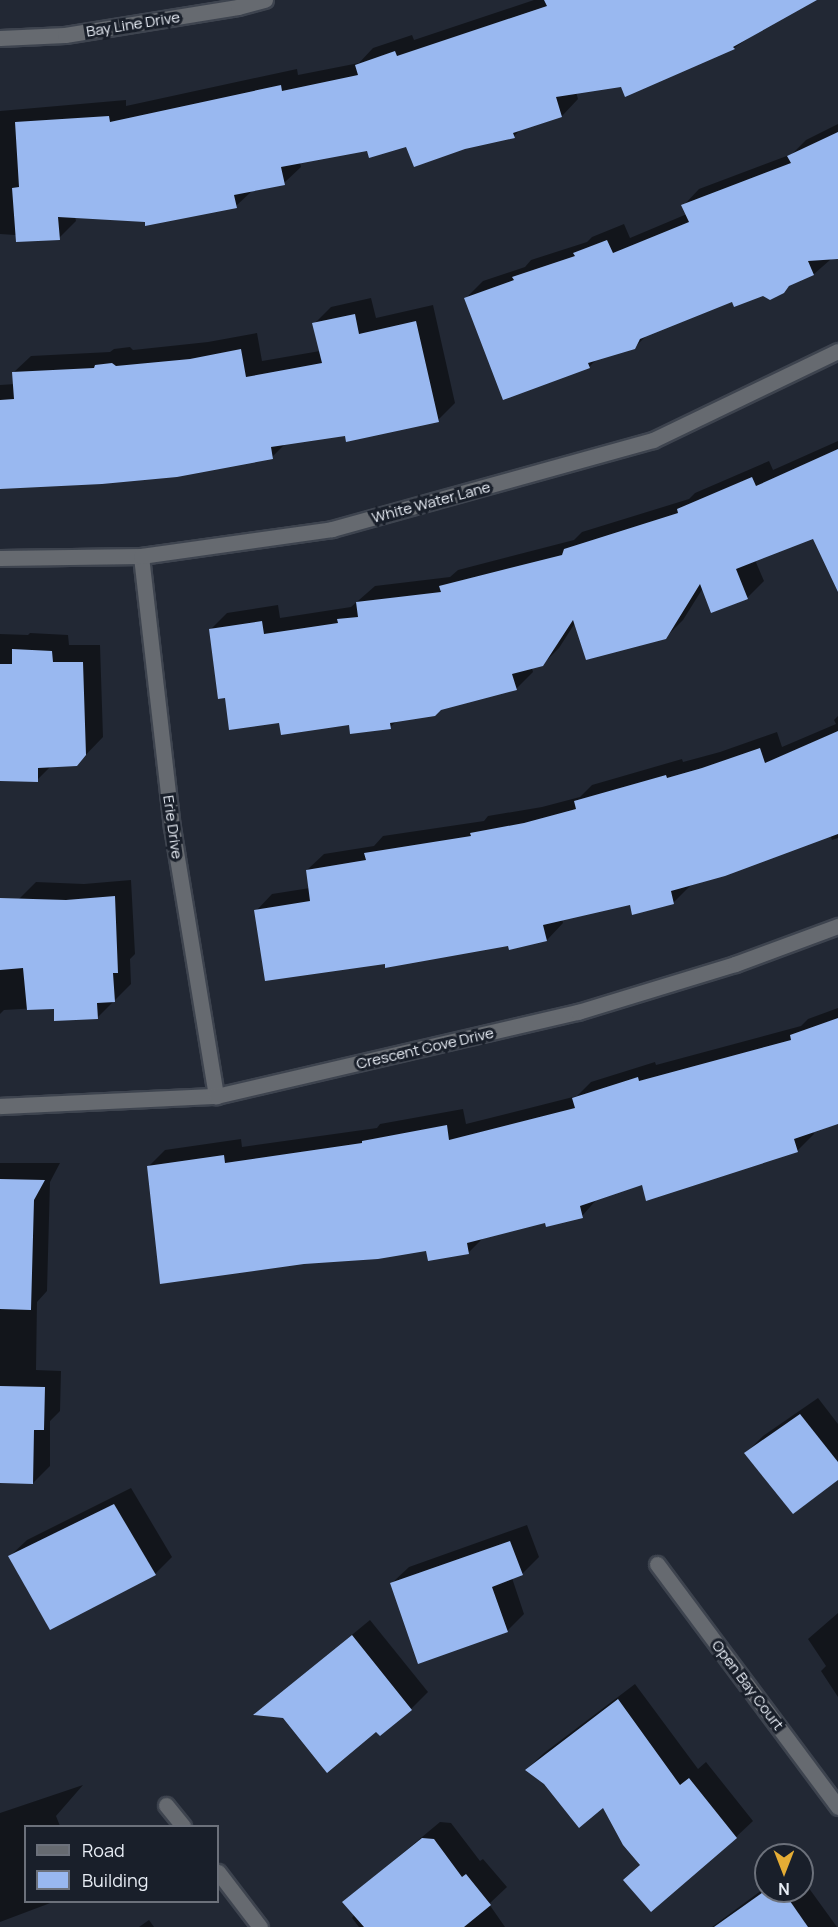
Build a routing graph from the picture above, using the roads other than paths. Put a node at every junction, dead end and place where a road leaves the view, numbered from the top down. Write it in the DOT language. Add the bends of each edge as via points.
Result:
graph roads {
  1 [pos="265,0"];
  2 [pos="0,38"];
  3 [pos="838,351"];
  4 [pos="141,556"];
  5 [pos="0,558"];
  6 [pos="838,926"];
  7 [pos="216,1096"];
  8 [pos="0,1107"];
  9 [pos="657,1564"];
  10 [pos="166,1805"];
  11 [pos="838,1807"];
  12 [pos="181,1825"];
  13 [pos="219,1873"];
  14 [pos="260,1927"];
  1 -- 2 [label="street, Bay Line Drive" via="65,35"];
  3 -- 4 [label="street, White Water Lane" via="653,440 332,529"];
  4 -- 5 [label="street, White Water Lane"];
  4 -- 7 [label="street, Erie Drive" via="172,827"];
  6 -- 7 [label="street, Crescent Cove Drive" via="735,964 578,1012"];
  7 -- 8 [label="street, Crescent Cove Drive"];
  9 -- 11 [label="street, Open Bay Court"];
  10 -- 12 [label="street"];
  13 -- 14 [label="street"];
}
